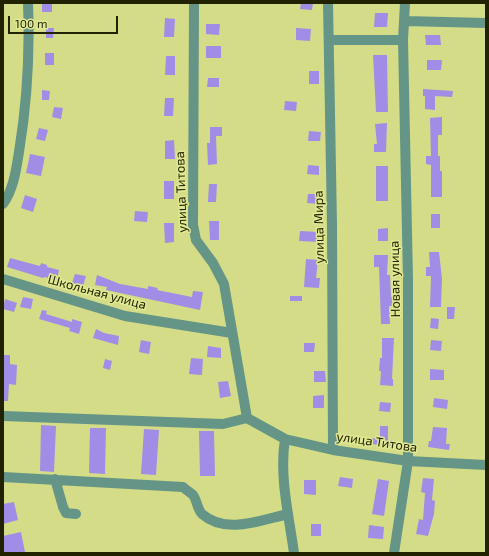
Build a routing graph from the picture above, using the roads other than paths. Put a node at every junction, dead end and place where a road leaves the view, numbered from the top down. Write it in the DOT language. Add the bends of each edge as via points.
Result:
graph roads {
  1 [pos="28,3"];
  2 [pos="194,3"];
  3 [pos="328,3"];
  4 [pos="405,3"];
  5 [pos="405,21"];
  6 [pos="486,23"];
  7 [pos="329,40"];
  8 [pos="404,40"];
  9 [pos="3,204"];
  10 [pos="3,279"];
  11 [pos="232,333"];
  12 [pos="3,416"];
  13 [pos="247,418"];
  14 [pos="285,439"];
  15 [pos="333,450"];
  16 [pos="408,461"];
  17 [pos="486,466"];
  18 [pos="3,476"];
  19 [pos="55,479"];
  20 [pos="76,514"];
  21 [pos="288,514"];
  22 [pos="294,553"];
  23 [pos="394,553"];
  1 -- 9 [label="street" via="29,38 24,117 14,183"];
  2 -- 11 [label="street, улица Титова" via="193,225 196,240 224,284"];
  3 -- 7 [label="street, улица Мира"];
  4 -- 5 [label="street, Новая улица"];
  5 -- 6 [label="street"];
  5 -- 8 [label="street, Новая улица"];
  7 -- 8 [label="street"];
  7 -- 15 [label="street, улица Мира"];
  8 -- 16 [label="street, Новая улица"];
  10 -- 11 [label="street, Школьная улица" via="125,316"];
  11 -- 13 [label="street, улица Титова"];
  12 -- 13 [label="street" via="223,424"];
  13 -- 14 [label="street, улица Титова"];
  14 -- 15 [label="street, улица Титова"];
  14 -- 21 [label="street" via="283,455"];
  15 -- 16 [label="street, улица Титова"];
  16 -- 17 [label="street, улица Титова"];
  16 -- 23 [label="street, Новая улица"];
  18 -- 19 [label="street"];
  19 -- 20 [label="street" via="66,513"];
  19 -- 21 [label="street" via="183,487 193,495 201,513 213,522 223,525 238,525"];
  21 -- 22 [label="street"];
}
